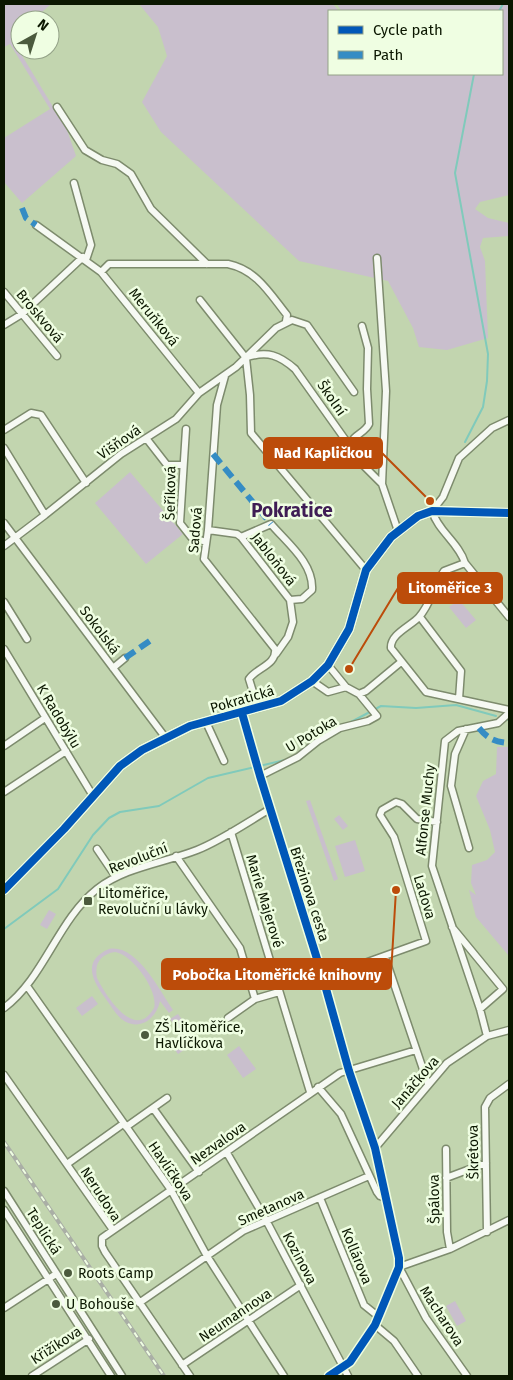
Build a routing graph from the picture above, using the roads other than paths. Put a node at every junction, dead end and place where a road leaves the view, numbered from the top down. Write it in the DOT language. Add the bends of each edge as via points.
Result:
graph roads {
  1 [pos="57,107"];
  2 [pos="74,183"];
  3 [pos="36,225"];
  4 [pos="377,258"];
  5 [pos="84,259"];
  6 [pos="207,264"];
  7 [pos="101,272"];
  8 [pos="4,292"];
  9 [pos="200,300"];
  10 [pos="22,314"];
  11 [pos="286,321"];
  12 [pos="4,325"];
  13 [pos="362,326"];
  14 [pos="56,356"];
  15 [pos="246,358"];
  16 [pos="225,376"];
  17 [pos="354,392"];
  18 [pos="199,393"];
  19 [pos="509,420"];
  20 [pos="4,430"];
  21 [pos="186,430"];
  22 [pos="146,438"];
  23 [pos="350,446"];
  24 [pos="4,448"];
  25 [pos="183,465"];
  26 [pos="86,483"];
  27 [pos="382,484"];
  28 [pos="432,511"];
  29 [pos="509,513"];
  30 [pos="45,515"];
  31 [pos="4,523"];
  32 [pos="208,530"];
  33 [pos="398,531"];
  34 [pos="241,537"];
  35 [pos="15,538"];
  36 [pos="206,542"];
  37 [pos="4,546"];
  38 [pos="465,563"];
  39 [pos="366,570"];
  40 [pos="290,600"];
  41 [pos="4,602"];
  42 [pos="420,617"];
  43 [pos="509,617"];
  44 [pos="27,639"];
  45 [pos="4,649"];
  46 [pos="276,654"];
  47 [pos="125,658"];
  48 [pos="11,661"];
  49 [pos="400,662"];
  50 [pos="328,665"];
  51 [pos="4,666"];
  52 [pos="113,668"];
  53 [pos="312,681"];
  54 [pos="346,687"];
  55 [pos="359,694"];
  56 [pos="459,699"];
  57 [pos="258,708"];
  58 [pos="509,711"];
  59 [pos="242,713"];
  60 [pos="45,718"];
  61 [pos="206,722"];
  62 [pos="466,729"];
  63 [pos="165,737"];
  64 [pos="4,746"];
  65 [pos="66,751"];
  66 [pos="224,761"];
  67 [pos="260,776"];
  68 [pos="4,792"];
  69 [pos="93,796"];
  70 [pos="270,809"];
  71 [pos="437,822"];
  72 [pos="231,832"];
  73 [pos="469,848"];
  74 [pos="97,849"];
  75 [pos="176,856"];
  76 [pos="116,877"];
  77 [pos="4,890"];
  78 [pos="451,926"];
  79 [pos="385,957"];
  80 [pos="323,978"];
  81 [pos="27,986"];
  82 [pos="279,992"];
  83 [pos="255,999"];
  84 [pos="4,1008"];
  85 [pos="480,1009"];
  86 [pos="228,1018"];
  87 [pos="509,1030"];
  88 [pos="487,1036"];
  89 [pos="416,1050"];
  90 [pos="349,1071"];
  91 [pos="4,1074"];
  92 [pos="428,1084"];
  93 [pos="509,1084"];
  94 [pos="318,1088"];
  95 [pos="310,1092"];
  96 [pos="167,1098"];
  97 [pos="153,1108"];
  98 [pos="125,1125"];
  99 [pos="375,1148"];
  100 [pos="446,1149"];
  101 [pos="228,1152"];
  102 [pos="486,1163"];
  103 [pos="67,1164"];
  104 [pos="199,1172"];
  105 [pos="369,1176"];
  106 [pos="446,1178"];
  107 [pos="4,1190"];
  108 [pos="171,1190"];
  109 [pos="320,1198"];
  110 [pos="386,1198"];
  111 [pos="4,1210"];
  112 [pos="508,1221"];
  113 [pos="267,1222"];
  114 [pos="113,1230"];
  115 [pos="487,1232"];
  116 [pos="450,1249"];
  117 [pos="207,1256"];
  118 [pos="399,1267"];
  119 [pos="56,1274"];
  120 [pos="48,1279"];
  121 [pos="301,1285"];
  122 [pos="139,1303"];
  123 [pos="4,1308"];
  124 [pos="378,1317"];
  125 [pos="247,1321"];
  126 [pos="375,1325"];
  127 [pos="94,1335"];
  128 [pos="87,1340"];
  129 [pos="182,1365"];
  130 [pos="343,1367"];
  131 [pos="32,1376"];
  132 [pos="111,1376"];
  133 [pos="122,1376"];
  134 [pos="190,1376"];
  135 [pos="284,1376"];
  136 [pos="329,1376"];
  137 [pos="348,1376"];
  138 [pos="418,1376"];
  139 [pos="467,1376"];
  1 -- 6 [label="street" via="85,150 131,174 151,209"];
  2 -- 5 [label="street" via="91,245"];
  3 -- 5 [label="street, Meruňková"];
  4 -- 27 [label="street" via="386,391"];
  5 -- 7 [label="street, Meruňková"];
  5 -- 10 [label="street"];
  6 -- 7 [label="street" via="109,264"];
  6 -- 11 [label="street" via="228,264 252,273 287,315"];
  7 -- 18 [label="street, Meruňková"];
  8 -- 10 [label="street, Broskvová"];
  9 -- 15 [label="street"];
  10 -- 12 [label="street"];
  10 -- 14 [label="street, Broskvová"];
  11 -- 15 [label="street, Višňová" via="260,341"];
  11 -- 17 [label="street" via="297,320 307,324"];
  13 -- 23 [label="street" via="368,348 369,424 354,436"];
  15 -- 16 [label="street, Višňová"];
  15 -- 23 [label="street, Školní" via="267,353 284,359 300,374"];
  15 -- 39 [label="street" via="251,433"];
  16 -- 18 [label="street, Višňová"];
  16 -- 32 [label="street, Sadová" via="217,405"];
  18 -- 22 [label="street, Višňová" via="176,419"];
  19 -- 28 [label="street" via="492,428 460,458 443,496"];
  20 -- 26 [label="street" via="31,413 41,415"];
  21 -- 25 [label="street, Šeříková"];
  22 -- 25 [label="street" via="167,465"];
  22 -- 26 [label="street, Višňová"];
  23 -- 27 [label="street, Školní"];
  24 -- 30 [label="street"];
  25 -- 36 [label="street, Šeříková" via="180,523 191,537"];
  26 -- 30 [label="street, Višňová"];
  27 -- 33 [label="street"];
  28 -- 29 [label="street, Pokratická"];
  28 -- 33 [label="street, Pokratická" via="420,515"];
  28 -- 38 [label="street" via="434,519"];
  30 -- 35 [label="street, Višňová"];
  31 -- 35 [label="street, Sokolská"];
  32 -- 34 [label="street, Jabloňová"];
  32 -- 36 [label="street, Sadová"];
  33 -- 39 [label="street, Pokratická"];
  34 -- 40 [label="street, Jabloňová"];
  34 -- 40 [label="street" via="270,524 305,563 312,585 310,593 302,599"];
  35 -- 37 [label="street, Višňová"];
  35 -- 52 [label="street, Sokolská"];
  36 -- 46 [label="street, Sadová" via="204,559 274,646"];
  38 -- 42 [label="street" via="447,568 441,574"];
  38 -- 43 [label="street"];
  39 -- 50 [label="street, Pokratická" via="350,629"];
  40 -- 46 [label="street, Jabloňová" via="293,622 288,637"];
  41 -- 44 [label="street"];
  42 -- 49 [label="street" via="391,642"];
  42 -- 56 [label="street" via="461,671"];
  45 -- 48 [label="street, K Radobýlu"];
  46 -- 57 [label="street" via="272,661 248,679"];
  47 -- 52 [label="street"];
  48 -- 51 [label="street"];
  48 -- 60 [label="street, K Radobýlu"];
  49 -- 55 [label="street" via="366,692"];
  49 -- 56 [label="street" via="426,692"];
  50 -- 53 [label="street, Pokratická"];
  50 -- 54 [label="street"];
  52 -- 63 [label="street, Sokolská"];
  53 -- 54 [label="street" via="328,692"];
  53 -- 57 [label="street, Pokratická" via="282,701"];
  54 -- 55 [label="street"];
  55 -- 67 [label="street, U Potoka" via="374,712 368,721 340,728 298,757"];
  56 -- 58 [label="street"];
  57 -- 59 [label="street, Pokratická"];
  58 -- 62 [label="street, Alfonse Muchy" via="498,723"];
  59 -- 61 [label="street, Pokratická"];
  59 -- 67 [label="street, Březinova cesta"];
  60 -- 64 [label="street"];
  60 -- 65 [label="street, K Radobýlu"];
  61 -- 63 [label="street, Pokratická"];
  61 -- 66 [label="street"];
  62 -- 71 [label="street, Alfonse Muchy" via="445,741"];
  62 -- 73 [label="street" via="455,754 451,786"];
  63 -- 69 [label="street, Pokratická" via="120,766"];
  65 -- 68 [label="street"];
  65 -- 69 [label="street, K Radobýlu"];
  67 -- 70 [label="street, Březinova cesta"];
  69 -- 77 [label="street, Pokratická"];
  70 -- 72 [label="street, Revoluční"];
  70 -- 80 [label="street, Březinova cesta"];
  71 -- 78 [label="street, Alfonse Muchy" via="432,866"];
  71 -- 79 [label="street, Ladova" via="417,819 400,802 393,802 380,815 394,837 426,941"];
  72 -- 75 [label="street, Revoluční" via="195,851"];
  72 -- 82 [label="street, Marie Majerové"];
  74 -- 76 [label="street"];
  75 -- 76 [label="street, Revoluční"];
  75 -- 83 [label="street" via="240,948"];
  76 -- 81 [label="street, Revoluční" via="83,902"];
  78 -- 85 [label="street, Alfonse Muchy"];
  78 -- 85 [label="street" via="503,989"];
  79 -- 80 [label="street"];
  79 -- 89 [label="street"];
  80 -- 90 [label="street, Březinova cesta"];
  81 -- 84 [label="street, Revoluční"];
  81 -- 98 [label="street, Havlíčkova"];
  82 -- 83 [label="street"];
  82 -- 95 [label="street, Marie Majerové"];
  83 -- 86 [label="street"];
  85 -- 88 [label="street, Alfonse Muchy"];
  87 -- 88 [label="street, Janáčkova"];
  88 -- 92 [label="street, Janáčkova" via="447,1063"];
  89 -- 90 [label="street, Nezvalova"];
  89 -- 92 [label="street"];
  90 -- 94 [label="street, Nezvalova" via="340,1073"];
  90 -- 99 [label="street, Březinova cesta"];
  91 -- 103 [label="street, Nerudova"];
  92 -- 99 [label="street, Janáčkova"];
  93 -- 102 [label="street, Škrétova" via="490,1098 485,1107"];
  94 -- 95 [label="street, Nezvalova"];
  94 -- 105 [label="street" via="338,1108"];
  95 -- 101 [label="street, Nezvalova"];
  96 -- 97 [label="street"];
  97 -- 98 [label="street"];
  97 -- 104 [label="street"];
  98 -- 103 [label="street"];
  98 -- 108 [label="street, Havlíčkova"];
  99 -- 110 [label="street, Březinova cesta"];
  100 -- 106 [label="street, Špálova"];
  101 -- 104 [label="street, Nezvalova"];
  101 -- 113 [label="street, Kozinova"];
  102 -- 106 [label="street"];
  102 -- 115 [label="street, Škrétova"];
  103 -- 114 [label="street, Nerudova"];
  104 -- 108 [label="street, Nezvalova"];
  105 -- 109 [label="street, Smetanova"];
  105 -- 110 [label="street" via="378,1195"];
  106 -- 116 [label="street, Špálova"];
  107 -- 119 [label="street, Teplická"];
  108 -- 114 [label="street, Nezvalova"];
  108 -- 117 [label="street, Havlíčkova"];
  109 -- 113 [label="street, Smetanova"];
  109 -- 124 [label="street, Kollárova" via="364,1305"];
  110 -- 118 [label="street, Macharova"];
  111 -- 120 [label="street, Teplická"];
  112 -- 115 [label="street"];
  113 -- 117 [label="street, Smetanova" via="243,1232"];
  113 -- 121 [label="street, Kozinova"];
  114 -- 122 [label="street, Nerudova" via="102,1238 102,1246"];
  115 -- 116 [label="street"];
  116 -- 118 [label="street"];
  117 -- 122 [label="street, Smetanova"];
  117 -- 125 [label="street, Havlíčkova"];
  118 -- 124 [label="street"];
  118 -- 139 [label="street, Macharova" via="426,1318"];
  119 -- 120 [label="street"];
  119 -- 127 [label="street, Teplická"];
  120 -- 123 [label="street"];
  120 -- 128 [label="street, Teplická"];
  121 -- 125 [label="street, Neumannova"];
  121 -- 130 [label="street, Kozinova"];
  122 -- 129 [label="street, Nerudova"];
  124 -- 126 [label="street"];
  125 -- 129 [label="street, Neumannova"];
  125 -- 135 [label="street, Havlíčkova"];
  126 -- 130 [label="street" via="350,1362"];
  126 -- 138 [label="street" via="394,1341"];
  127 -- 128 [label="street, Křižíkova"];
  127 -- 133 [label="street, Teplická"];
  128 -- 131 [label="street, Křižíkova"];
  128 -- 132 [label="street, Teplická"];
  129 -- 134 [label="street, Nerudova"];
  130 -- 136 [label="street"];
  130 -- 137 [label="street, Kozinova"];
}
